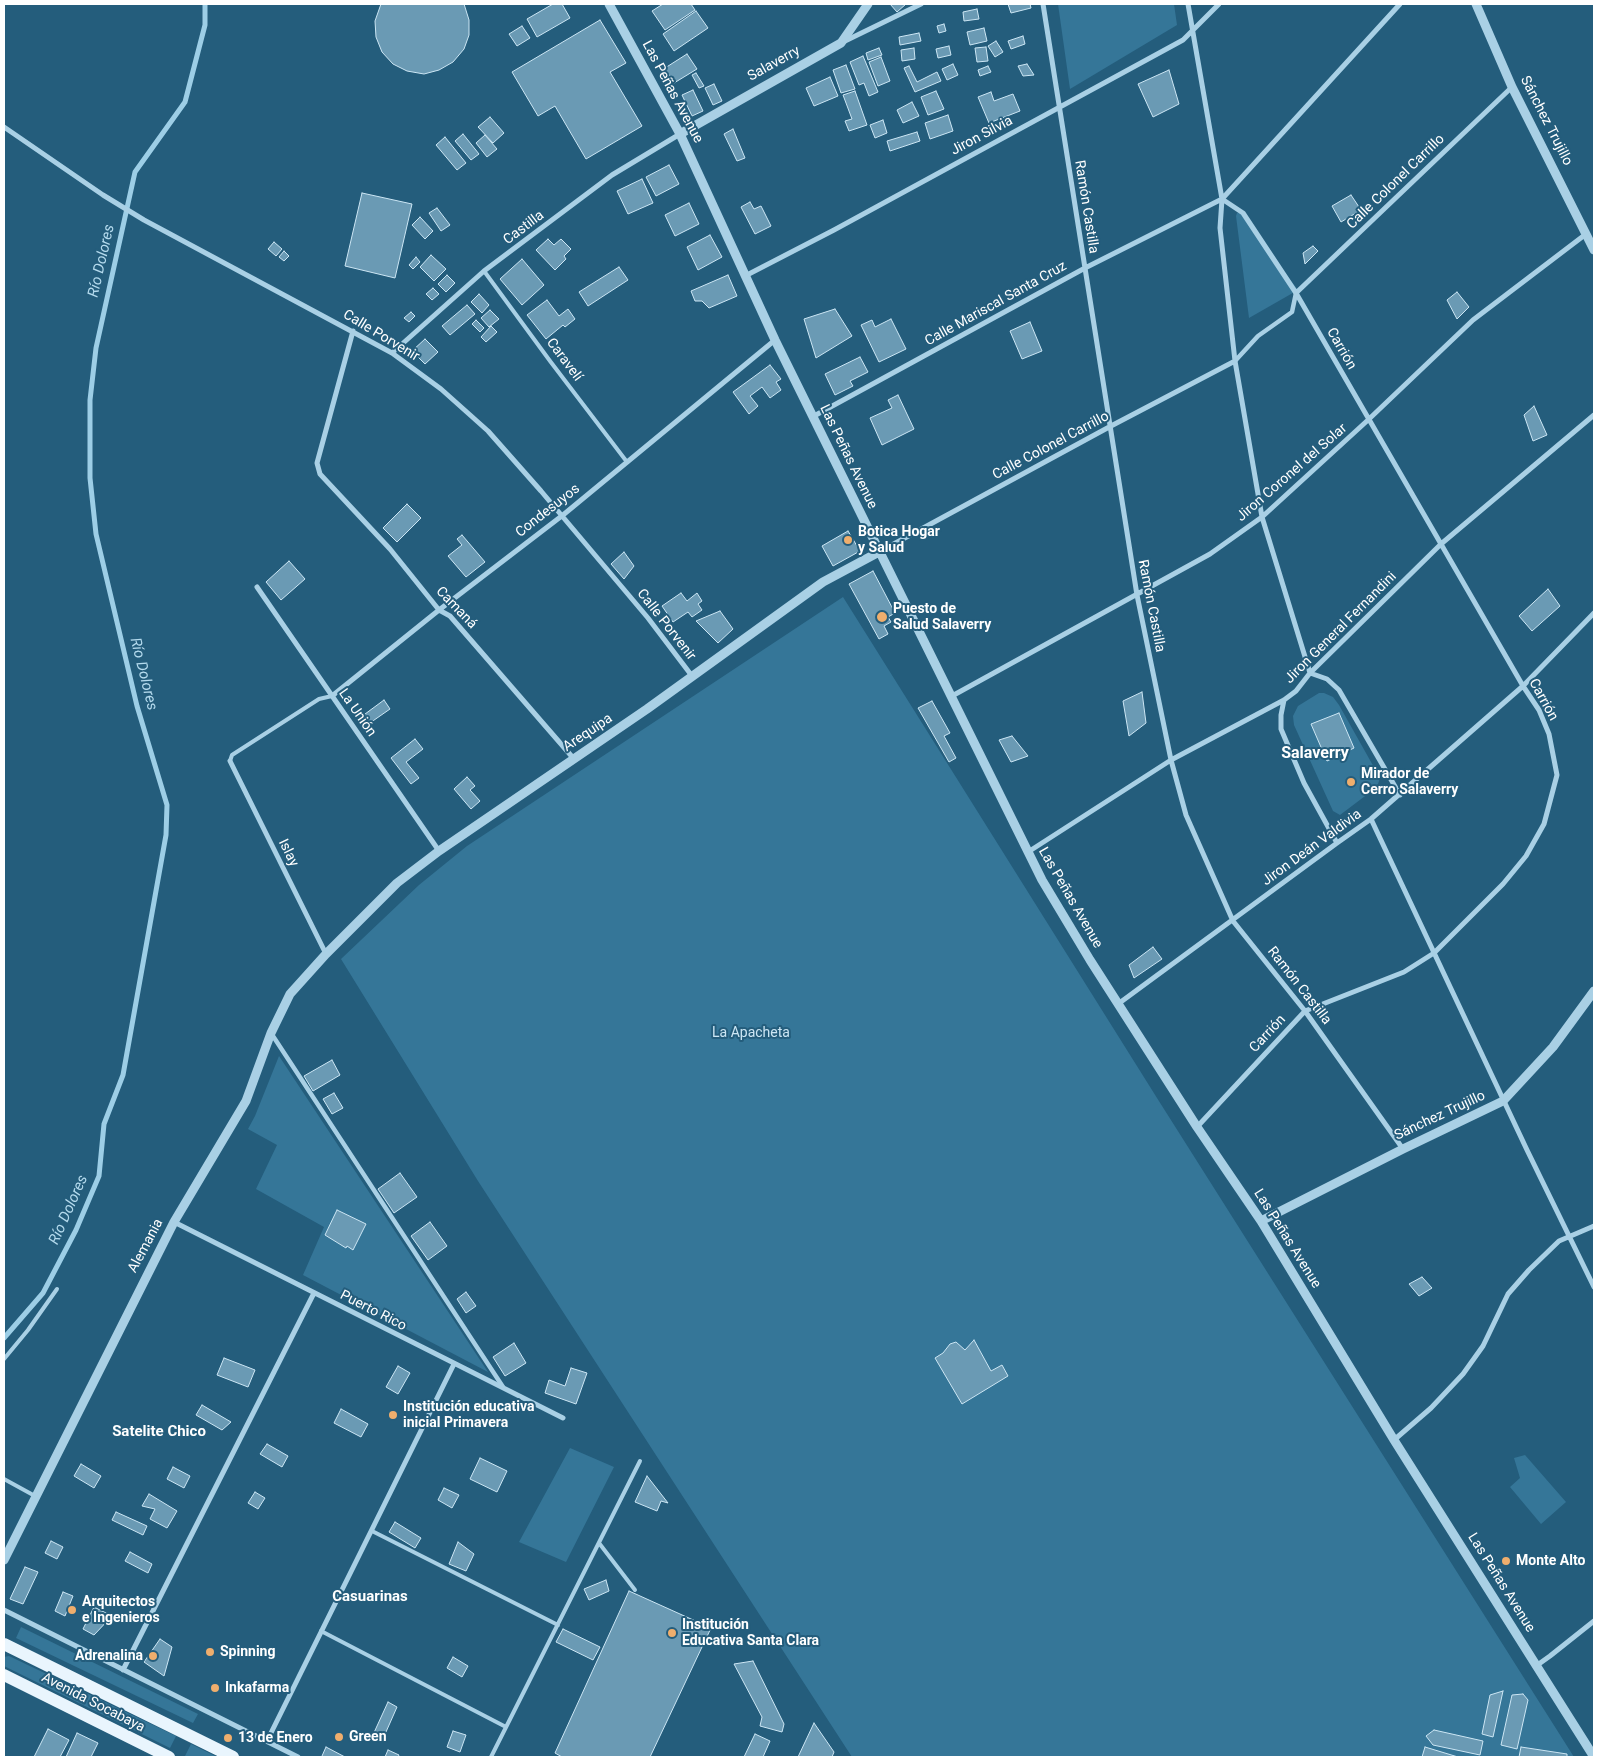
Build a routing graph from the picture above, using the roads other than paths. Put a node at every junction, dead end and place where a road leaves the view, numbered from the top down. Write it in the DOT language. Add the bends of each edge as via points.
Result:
graph roads {
  1 [pos="609,4"];
  2 [pos="868,4"];
  3 [pos="921,4"];
  4 [pos="1042,4"];
  5 [pos="1188,4"];
  6 [pos="1220,4"];
  7 [pos="1400,4"];
  8 [pos="1476,4"];
  9 [pos="1192,30"];
  10 [pos="841,43"];
  11 [pos="1512,87"];
  12 [pos="1059,108"];
  13 [pos="4,127"];
  14 [pos="680,134"];
  15 [pos="1222,199"];
  16 [pos="1587,233"];
  17 [pos="1594,250"];
  18 [pos="1084,268"];
  19 [pos="484,271"];
  20 [pos="745,276"];
  21 [pos="1296,293"];
  22 [pos="352,331"];
  23 [pos="775,340"];
  24 [pos="392,352"];
  25 [pos="1235,361"];
  26 [pos="1594,415"];
  27 [pos="814,416"];
  28 [pos="1368,420"];
  29 [pos="1111,426"];
  30 [pos="627,462"];
  31 [pos="563,515"];
  32 [pos="1262,518"];
  33 [pos="1440,544"];
  34 [pos="879,552"];
  35 [pos="257,587"];
  36 [pos="1137,595"];
  37 [pos="439,610"];
  38 [pos="1594,613"];
  39 [pos="1310,673"];
  40 [pos="692,676"];
  41 [pos="1523,686"];
  42 [pos="332,696"];
  43 [pos="952,696"];
  44 [pos="1284,700"];
  45 [pos="574,759"];
  46 [pos="1171,760"];
  47 [pos="230,761"];
  48 [pos="1400,795"];
  49 [pos="1371,820"];
  50 [pos="1336,843"];
  51 [pos="439,851"];
  52 [pos="1028,852"];
  53 [pos="1233,921"];
  54 [pos="1434,953"];
  55 [pos="326,954"];
  56 [pos="1594,991"];
  57 [pos="1118,1004"];
  58 [pos="1305,1011"];
  59 [pos="271,1032"];
  60 [pos="1503,1102"];
  61 [pos="1197,1127"];
  62 [pos="1403,1148"];
  63 [pos="1261,1221"];
  64 [pos="174,1222"];
  65 [pos="1594,1226"];
  66 [pos="1569,1237"];
  67 [pos="1594,1287"];
  68 [pos="57,1289"];
  69 [pos="314,1293"];
  70 [pos="4,1359"];
  71 [pos="454,1364"];
  72 [pos="503,1387"];
  73 [pos="563,1418"];
  74 [pos="1394,1440"];
  75 [pos="640,1462"];
  76 [pos="4,1480"];
  77 [pos="35,1496"];
  78 [pos="372,1531"];
  79 [pos="599,1543"];
  80 [pos="4,1560"];
  81 [pos="635,1590"];
  82 [pos="4,1610"];
  83 [pos="1594,1621"];
  84 [pos="1588,1625"];
  85 [pos="558,1626"];
  86 [pos="1594,1628"];
  87 [pos="322,1631"];
  88 [pos="4,1644"];
  89 [pos="1536,1666"];
  90 [pos="123,1670"];
  91 [pos="4,1675"];
  92 [pos="506,1727"];
  93 [pos="266,1741"];
  94 [pos="169,1757"];
  95 [pos="233,1757"];
  96 [pos="298,1757"];
  97 [pos="491,1757"];
  98 [pos="1594,1757"];
  1 -- 14 [label="street, Las Peñas Avenue"];
  2 -- 10 [label="street, Salaverry"];
  3 -- 10 [label="street"];
  4 -- 12 [label="street, Ramón Castilla"];
  5 -- 9 [label="street"];
  6 -- 9 [label="street, Jiron Silvia"];
  7 -- 15 [label="street, Calle Mariscal Santa Cruz"];
  8 -- 11 [label="street, Sánchez Trujillo"];
  9 -- 12 [label="street, Jiron Silvia" via="1183,40"];
  9 -- 15 [label="street"];
  10 -- 14 [label="street, Salaverry"];
  11 -- 16 [label="street, Sánchez Trujillo"];
  11 -- 21 [label="street, Calle Colonel Carrillo"];
  12 -- 18 [label="street, Ramón Castilla"];
  12 -- 20 [label="street, Jiron Silvia"];
  13 -- 22 [label="street, Calle Porvenir" via="144,220"];
  14 -- 19 [label="street, Castilla" via="612,175"];
  14 -- 20 [label="street, Las Peñas Avenue"];
  15 -- 18 [label="street, Calle Mariscal Santa Cruz"];
  15 -- 21 [label="street, Carrión" via="1243,213"];
  15 -- 25 [label="street" via="1220,228"];
  16 -- 17 [label="street, Sánchez Trujillo"];
  16 -- 28 [label="street, Jiron Coronel del Solar" via="1473,320"];
  18 -- 27 [label="street, Calle Mariscal Santa Cruz"];
  18 -- 29 [label="street, Ramón Castilla"];
  19 -- 24 [label="street, Castilla"];
  19 -- 30 [label="lane, Caravelí"];
  20 -- 23 [label="street, Las Peñas Avenue"];
  21 -- 25 [label="street" via="1292,312 1258,336"];
  21 -- 28 [label="street, Carrión"];
  22 -- 24 [label="street, Calle Porvenir"];
  22 -- 37 [label="street, Camaná" via="317,463 320,474 390,550"];
  23 -- 27 [label="street, Las Peñas Avenue"];
  23 -- 30 [label="street, Condesuyos"];
  24 -- 31 [label="street, Calle Porvenir" via="441,389 488,431"];
  25 -- 29 [label="street, Calle Colonel Carrillo"];
  25 -- 32 [label="street"];
  26 -- 33 [label="street, Jiron General Fernandini"];
  27 -- 34 [label="street, Las Peñas Avenue"];
  28 -- 32 [label="street, Jiron Coronel del Solar"];
  28 -- 33 [label="street, Carrión"];
  29 -- 34 [label="street, Calle Colonel Carrillo"];
  29 -- 36 [label="street, Ramón Castilla"];
  30 -- 31 [label="street, Condesuyos"];
  31 -- 37 [label="street, Condesuyos"];
  31 -- 40 [label="street, Calle Porvenir"];
  32 -- 36 [label="street, Jiron Coronel del Solar" via="1210,554"];
  32 -- 39 [label="street"];
  33 -- 39 [label="street, Jiron General Fernandini"];
  33 -- 41 [label="street, Carrión"];
  34 -- 40 [label="street, Arequipa" via="823,582"];
  34 -- 43 [label="street, Las Peñas Avenue"];
  35 -- 42 [label="street, La Unión"];
  36 -- 43 [label="street, Jiron Coronel del Solar"];
  36 -- 46 [label="street, Ramón Castilla"];
  37 -- 42 [label="street, Condesuyos"];
  37 -- 45 [label="street, Camaná" via="450,616"];
  38 -- 41 [label="street, Jiron Deán Valdivia"];
  39 -- 44 [label="street, Jiron General Fernandini"];
  39 -- 48 [label="street" via="1326,679 1340,690"];
  40 -- 45 [label="street, Arequipa"];
  41 -- 48 [label="street, Jiron Deán Valdivia"];
  41 -- 54 [label="street, Carrión" via="1539,710 1549,734 1557,775 1544,824 1526,856 1503,884"];
  42 -- 47 [label="lane" via="319,698 232,755"];
  42 -- 51 [label="street, La Unión"];
  43 -- 52 [label="street, Las Peñas Avenue"];
  44 -- 46 [label="street, Jiron General Fernandini"];
  44 -- 50 [label="street" via="1281,729 1304,783"];
  45 -- 51 [label="street, Arequipa"];
  46 -- 52 [label="street, Jiron General Fernandini"];
  46 -- 53 [label="street, Ramón Castilla" via="1186,815"];
  47 -- 55 [label="street, Islay"];
  48 -- 49 [label="street, Jiron Deán Valdivia"];
  49 -- 50 [label="street, Jiron Deán Valdivia"];
  49 -- 54 [label="street"];
  50 -- 53 [label="street, Jiron Deán Valdivia"];
  51 -- 55 [label="street, Arequipa" via="397,883"];
  52 -- 57 [label="street, Las Peñas Avenue" via="1066,922"];
  53 -- 57 [label="street, Jiron Deán Valdivia"];
  53 -- 58 [label="street, Ramón Castilla"];
  54 -- 58 [label="street, Carrión" via="1404,972"];
  54 -- 60 [label="street"];
  55 -- 59 [label="street, Alemania" via="290,994"];
  56 -- 60 [label="street, Sánchez Trujillo" via="1553,1047"];
  57 -- 61 [label="street, Las Peñas Avenue"];
  58 -- 61 [label="street, Carrión"];
  58 -- 62 [label="street, Ramón Castilla"];
  59 -- 64 [label="street, Alemania" via="246,1101"];
  59 -- 72 [label="street"];
  60 -- 62 [label="street, Sánchez Trujillo"];
  60 -- 66 [label="street"];
  61 -- 63 [label="street, Las Peñas Avenue"];
  62 -- 63 [label="street, Sánchez Trujillo"];
  63 -- 74 [label="street, Las Peñas Avenue"];
  64 -- 69 [label="street, Puerto Rico"];
  64 -- 77 [label="street, Alemania"];
  65 -- 66 [label="street"];
  66 -- 67 [label="street"];
  66 -- 74 [label="street" via="1559,1241 1508,1294 1483,1346 1463,1374"];
  68 -- 70 [label="lane"];
  69 -- 71 [label="street, Puerto Rico"];
  69 -- 90 [label="street"];
  71 -- 72 [label="street, Puerto Rico"];
  71 -- 78 [label="street"];
  72 -- 73 [label="street, Puerto Rico"];
  74 -- 89 [label="street, Las Peñas Avenue"];
  75 -- 79 [label="lane"];
  76 -- 77 [label="lane"];
  77 -- 80 [label="street, Alemania"];
  78 -- 85 [label="lane"];
  78 -- 87 [label="street"];
  79 -- 81 [label="lane"];
  79 -- 85 [label="lane"];
  82 -- 90 [label="street"];
  83 -- 84 [label="street"];
  84 -- 86 [label="lane"];
  84 -- 89 [label="street"];
  85 -- 92 [label="lane"];
  87 -- 92 [label="lane"];
  87 -- 93 [label="street"];
  88 -- 95 [label="main road, Avenida Socabaya"];
  89 -- 98 [label="street, Las Peñas Avenue"];
  90 -- 93 [label="street"];
  91 -- 94 [label="main road, Avenida Socabaya"];
  92 -- 97 [label="lane"];
  93 -- 96 [label="street"];
}
